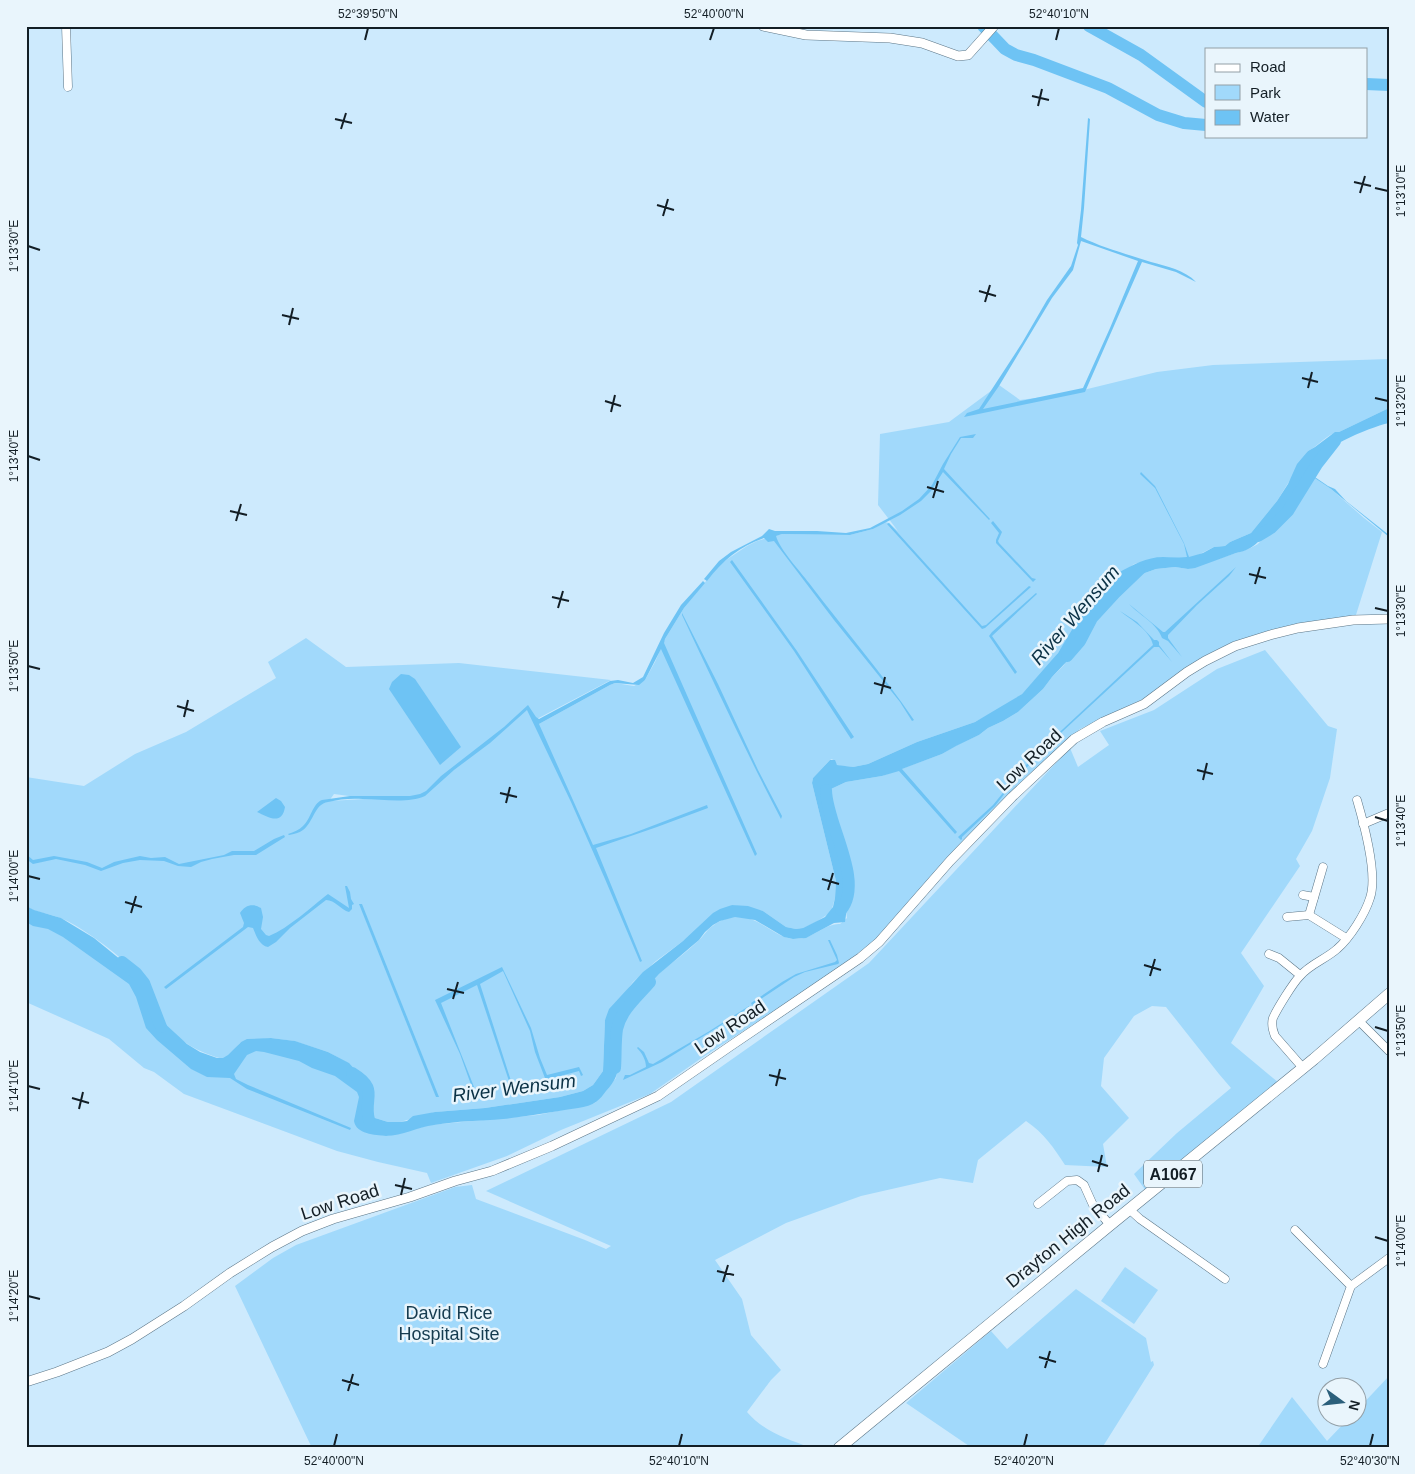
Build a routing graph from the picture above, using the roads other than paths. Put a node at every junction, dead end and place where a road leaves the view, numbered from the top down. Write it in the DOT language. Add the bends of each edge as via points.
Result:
graph roads {
  1 [pos="66,26"];
  2 [pos="763,26"];
  3 [pos="994,26"];
  4 [pos="68,86"];
  5 [pos="1389,619"];
  6 [pos="1357,800"];
  7 [pos="1389,813"];
  8 [pos="1364,824"];
  9 [pos="1323,867"];
  10 [pos="1303,894"];
  11 [pos="1314,897"];
  12 [pos="1309,915"];
  13 [pos="1287,917"];
  14 [pos="1346,938"];
  15 [pos="1269,954"];
  16 [pos="1300,975"];
  17 [pos="1389,994"];
  18 [pos="1359,1021"];
  19 [pos="1389,1052"];
  20 [pos="1303,1068"];
  21 [pos="1039,1199"];
  22 [pos="1129,1209"];
  23 [pos="1110,1225"];
  24 [pos="1295,1230"];
  25 [pos="1389,1258"];
  26 [pos="1225,1279"];
  27 [pos="1351,1286"];
  28 [pos="1323,1364"];
  29 [pos="26,1382"];
  30 [pos="839,1448"];
  1 -- 4 [label="street"];
  2 -- 3 [label="street" via="806,35 890,38 922,43 958,56 968,55"];
  5 -- 29 [label="street, Low Road" via="1298,628 1234,646 1187,672 1144,704 1074,739 950,861 879,942 658,1096 492,1172 302,1231 108,1352"];
  6 -- 8 [label="street"];
  7 -- 8 [label="street"];
  8 -- 14 [label="street" via="1373,876 1372,890 1368,904"];
  9 -- 11 [label="street"];
  10 -- 11 [label="street"];
  11 -- 12 [label="street"];
  12 -- 13 [label="street"];
  12 -- 14 [label="street"];
  14 -- 16 [label="street" via="1338,948"];
  15 -- 16 [label="street"];
  16 -- 20 [label="street" via="1273,1019 1272,1027 1275,1036"];
  17 -- 18 [label="main road, Drayton High Road / A1067"];
  18 -- 19 [label="street"];
  18 -- 20 [label="main road, Drayton High Road / A1067"];
  20 -- 22 [label="main road, Drayton High Road / A1067"];
  21 -- 23 [label="street" via="1067,1181 1077,1180 1084,1184 1093,1205"];
  22 -- 23 [label="main road, Drayton High Road / A1067"];
  22 -- 26 [label="street"];
  23 -- 30 [label="main road, Drayton High Road / A1067"];
  24 -- 27 [label="street"];
  25 -- 27 [label="street"];
  27 -- 28 [label="street"];
}
